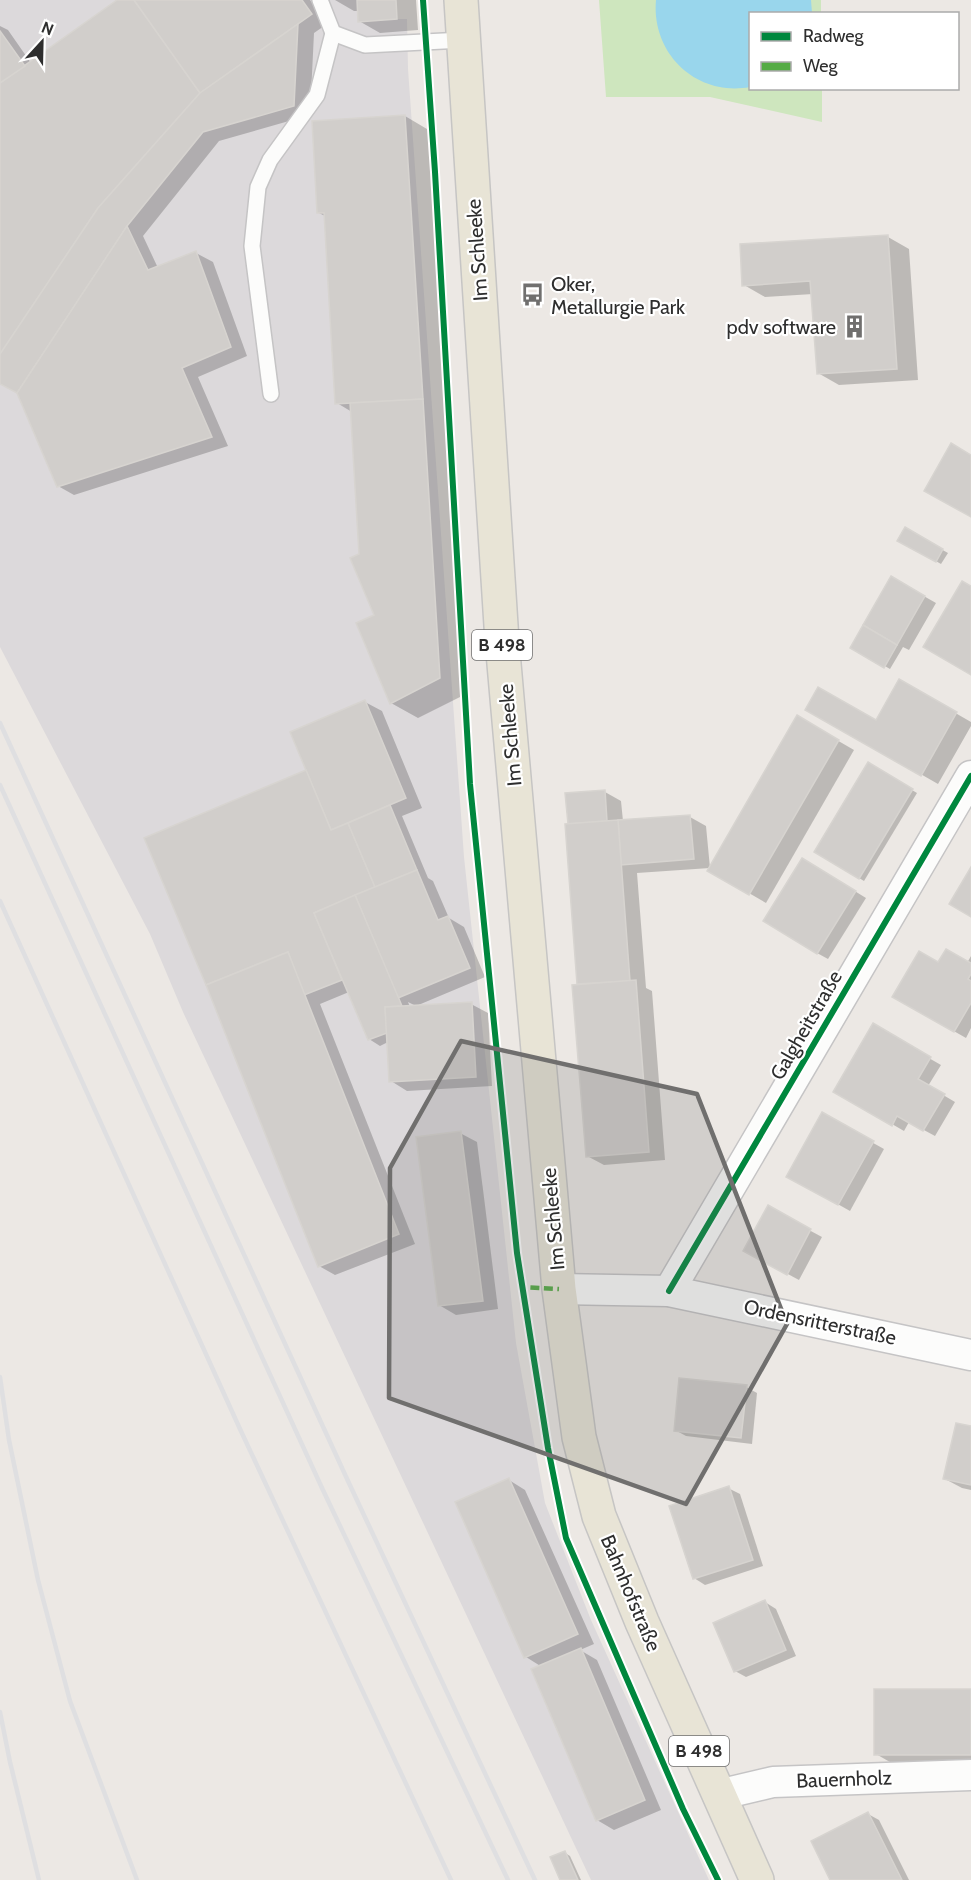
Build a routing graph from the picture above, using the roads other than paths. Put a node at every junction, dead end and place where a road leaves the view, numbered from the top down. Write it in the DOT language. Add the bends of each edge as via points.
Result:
graph roads {
  1 [pos="320,0"];
  2 [pos="461,0"];
  3 [pos="333,33"];
  4 [pos="463,40"];
  5 [pos="271,394"];
  6 [pos="971,776"];
  7 [pos="559,1289"];
  8 [pos="669,1291"];
  9 [pos="971,1355"];
  10 [pos="971,1774"];
  11 [pos="718,1795"];
  12 [pos="757,1880"];
  1 -- 3 [label="lane"];
  2 -- 4 [label="main road, Im Schleeke / B 498"];
  3 -- 4 [label="lane" via="365,45"];
  3 -- 5 [label="lane" via="317,95 270,160 258,187 252,246"];
  4 -- 7 [label="main road, Im Schleeke / B 498" via="502,641"];
  6 -- 8 [label="street, Galgheitstraße"];
  7 -- 8 [label="street"];
  7 -- 11 [label="main road, Bahnhofstraße / B 498" via="579,1437 599,1516"];
  8 -- 9 [label="street, Ordensritterstraße"];
  10 -- 11 [label="street, Bauernholz" via="773,1782"];
  11 -- 12 [label="main road, Bahnhofstraße / B 498"];
}
